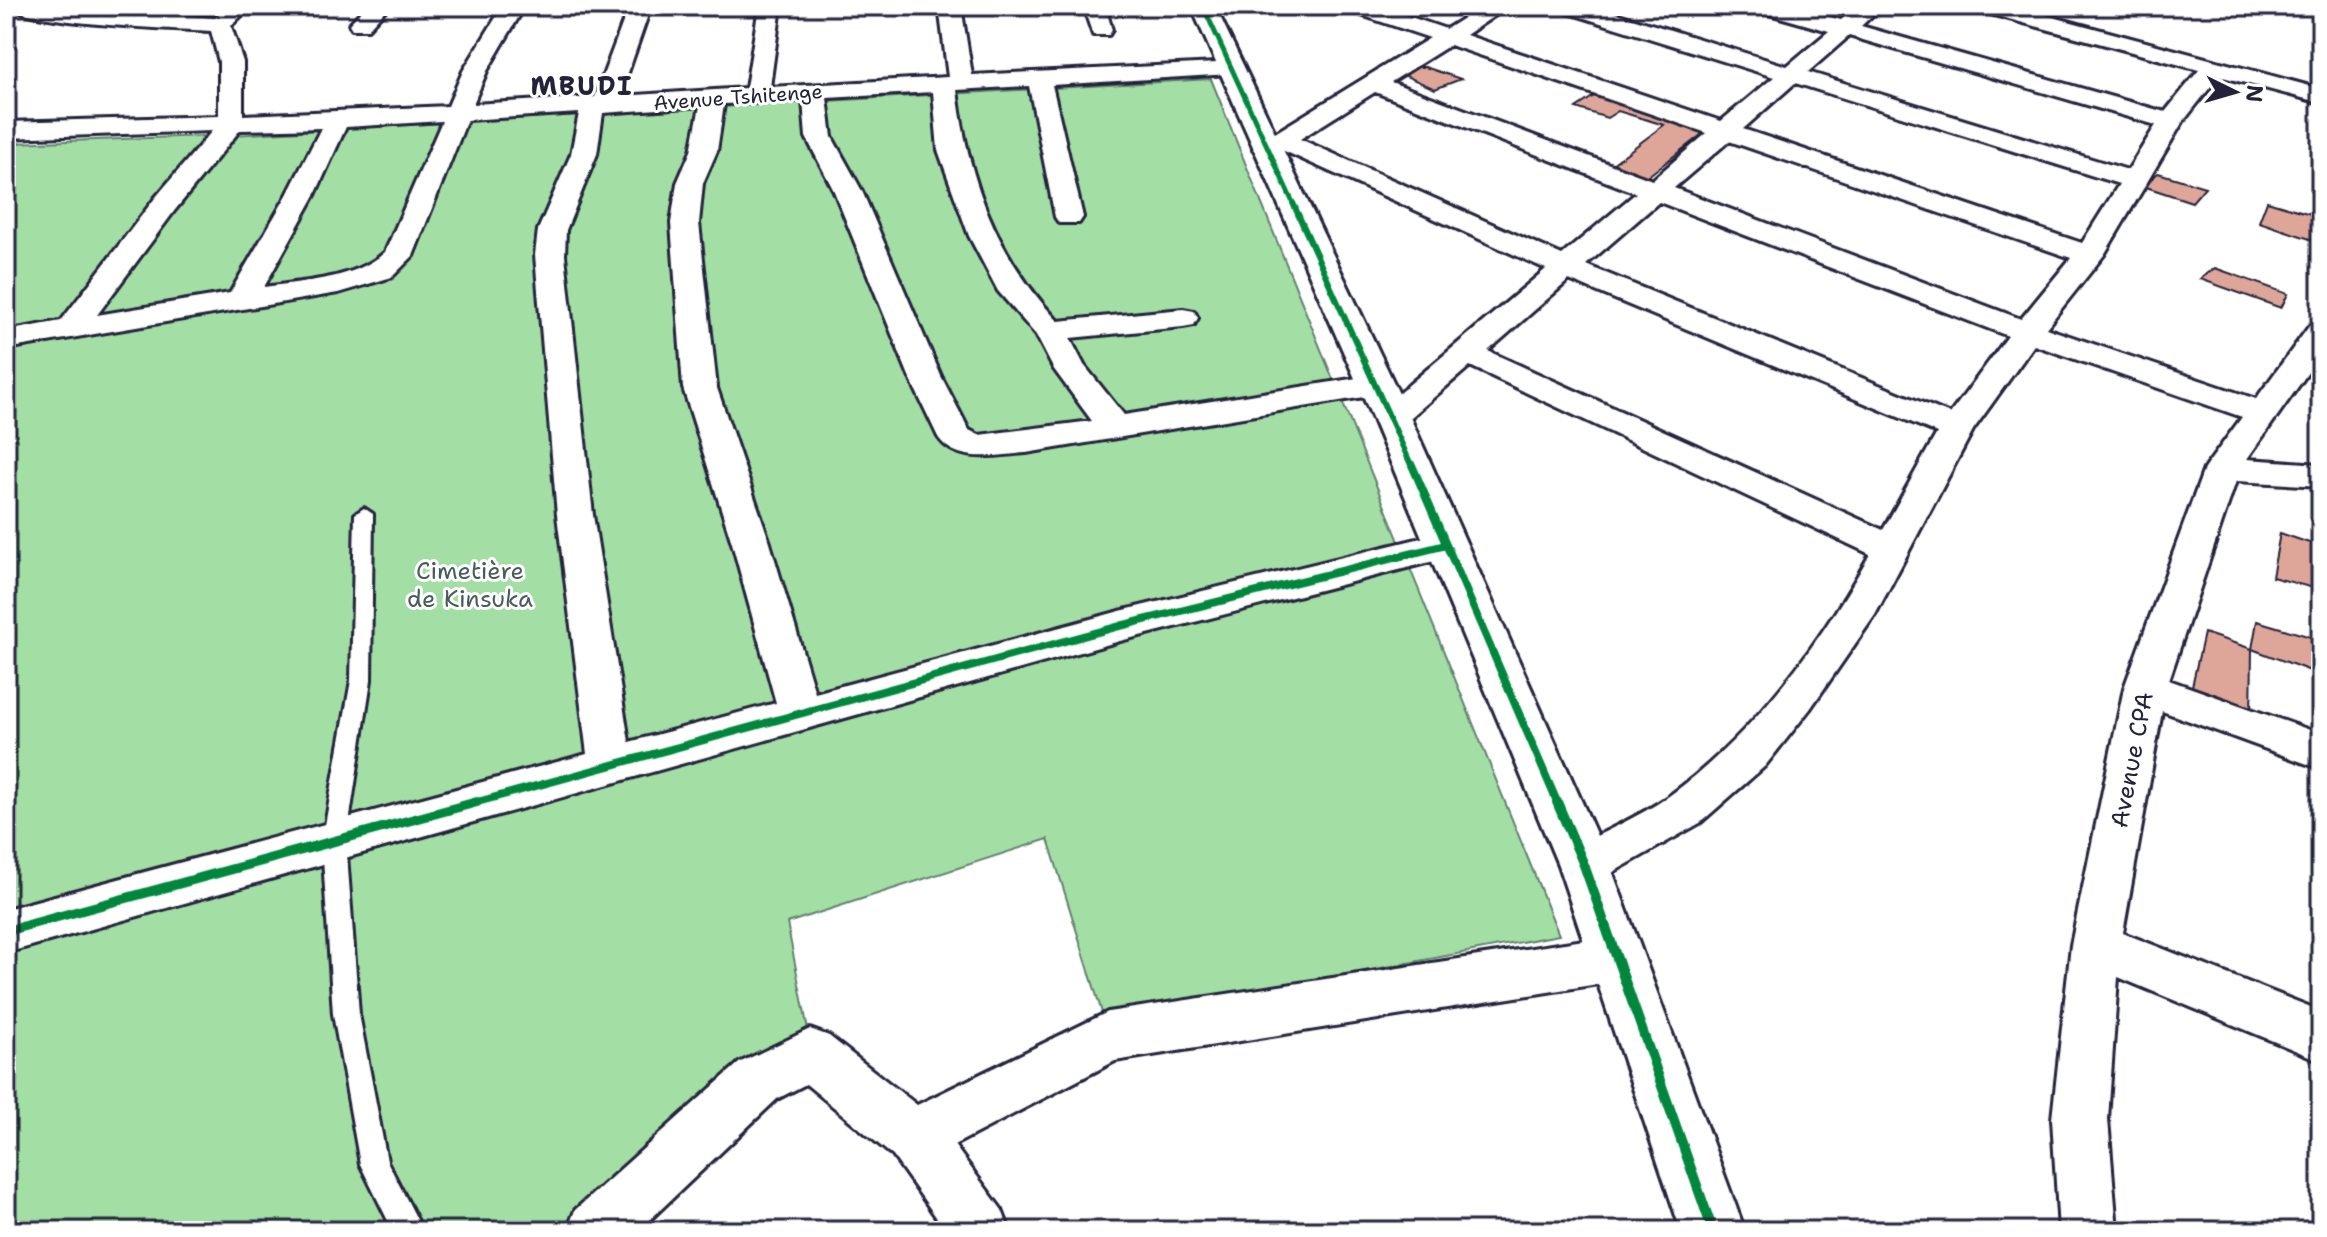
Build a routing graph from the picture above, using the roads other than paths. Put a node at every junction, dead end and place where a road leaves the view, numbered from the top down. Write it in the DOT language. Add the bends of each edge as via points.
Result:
graph roads {
  1 [pos="21,6"];
  2 [pos="240,6"];
  3 [pos="378,6"];
  4 [pos="514,6"];
  5 [pos="640,6"];
  6 [pos="770,6"];
  7 [pos="950,6"];
  8 [pos="1094,6"];
  9 [pos="1203,6"];
  10 [pos="1357,6"];
  11 [pos="1498,6"];
  12 [pos="1570,6"];
  13 [pos="1766,6"];
  14 [pos="1871,6"];
  15 [pos="1987,6"];
  16 [pos="6,12"];
  17 [pos="2104,14"];
  18 [pos="360,24"];
  19 [pos="220,25"];
  20 [pos="1848,29"];
  21 [pos="1101,30"];
  22 [pos="2078,30"];
  23 [pos="1448,38"];
  24 [pos="2215,65"];
  25 [pos="1230,67"];
  26 [pos="1790,76"];
  27 [pos="1039,79"];
  28 [pos="1372,83"];
  29 [pos="953,85"];
  30 [pos="814,91"];
  31 [pos="757,95"];
  32 [pos="2321,96"];
  33 [pos="713,99"];
  34 [pos="598,107"];
  35 [pos="457,114"];
  36 [pos="337,120"];
  37 [pos="2171,121"];
  38 [pos="231,125"];
  39 [pos="9,132"];
  40 [pos="1726,132"];
  41 [pos="1273,144"];
  42 [pos="2134,180"];
  43 [pos="1656,194"];
  44 [pos="1069,217"];
  45 [pos="2089,255"];
  46 [pos="1565,270"];
  47 [pos="241,301"];
  48 [pos="1183,318"];
  49 [pos="71,329"];
  50 [pos="1050,331"];
  51 [pos="2027,332"];
  52 [pos="2321,332"];
  53 [pos="6,340"];
  54 [pos="1467,353"];
  55 [pos="1384,401"];
  56 [pos="2262,412"];
  57 [pos="1116,428"];
  58 [pos="1957,429"];
  59 [pos="2222,469"];
  60 [pos="2321,475"];
  61 [pos="364,514"];
  62 [pos="1446,545"];
  63 [pos="1892,549"];
  64 [pos="2145,688"];
  65 [pos="800,714"];
  66 [pos="2321,752"];
  67 [pos="611,766"];
  68 [pos="334,842"];
  69 [pos="1584,865"];
  70 [pos="6,931"];
  71 [pos="2096,945"];
  72 [pos="1617,958"];
  73 [pos="2321,1036"];
  74 [pos="913,1136"];
  75 [pos="408,1231"];
  76 [pos="596,1231"];
  77 [pos="981,1231"];
  78 [pos="1713,1231"];
  79 [pos="2088,1231"];
  1 -- 16 [label="street"];
  1 -- 19 [label="street" via="93,17"];
  2 -- 19 [label="street"];
  3 -- 18 [label="street"];
  4 -- 35 [label="street" via="475,71"];
  5 -- 34 [label="street"];
  6 -- 31 [label="street"];
  7 -- 29 [label="street"];
  8 -- 21 [label="street"];
  9 -- 25 [label="street"];
  10 -- 23 [label="street"];
  11 -- 23 [label="street"];
  12 -- 26 [label="street"];
  13 -- 20 [label="street"];
  14 -- 20 [label="street"];
  15 -- 22 [label="street"];
  17 -- 22 [label="street"];
  19 -- 38 [label="street" via="231,62"];
  20 -- 26 [label="street"];
  20 -- 37 [label="street"];
  22 -- 24 [label="street"];
  23 -- 28 [label="street"];
  23 -- 40 [label="street"];
  24 -- 32 [label="street"];
  24 -- 37 [label="street"];
  25 -- 27 [label="street, Avenue Tshitenge"];
  25 -- 41 [label="street"];
  26 -- 40 [label="street"];
  26 -- 42 [label="street"];
  27 -- 29 [label="street, Avenue Tshitenge"];
  27 -- 44 [label="street"];
  28 -- 41 [label="street"];
  28 -- 43 [label="street"];
  29 -- 30 [label="street, Avenue Tshitenge"];
  29 -- 50 [label="street" via="951,150 983,236 1013,291"];
  30 -- 31 [label="street, Avenue Tshitenge"];
  30 -- 57 [label="street" via="819,137 848,191 955,437 975,446"];
  31 -- 33 [label="street, Avenue Tshitenge"];
  33 -- 34 [label="street, Avenue Tshitenge"];
  33 -- 65 [label="street" via="685,223 700,388"];
  34 -- 35 [label="street, Avenue Tshitenge"];
  34 -- 67 [label="street" via="552,230 550,255 575,515"];
  35 -- 36 [label="street, Avenue Tshitenge"];
  35 -- 47 [label="street" via="398,256 382,271"];
  36 -- 38 [label="street, Avenue Tshitenge"];
  36 -- 47 [label="street"];
  37 -- 42 [label="street"];
  38 -- 39 [label="street, Avenue Tshitenge"];
  38 -- 49 [label="street"];
  40 -- 43 [label="street"];
  40 -- 45 [label="street"];
  41 -- 46 [label="street"];
  41 -- 55 [label="street"];
  42 -- 45 [label="street"];
  43 -- 46 [label="street"];
  43 -- 51 [label="street"];
  45 -- 51 [label="street"];
  46 -- 54 [label="street"];
  46 -- 58 [label="street"];
  47 -- 49 [label="street"];
  48 -- 50 [label="street"];
  49 -- 53 [label="street"];
  50 -- 57 [label="street" via="1069,368"];
  51 -- 56 [label="street"];
  51 -- 58 [label="street"];
  52 -- 56 [label="street, Avenue CPA"];
  54 -- 55 [label="street"];
  54 -- 63 [label="street"];
  55 -- 57 [label="street"];
  55 -- 62 [label="street"];
  56 -- 59 [label="street, Avenue CPA"];
  58 -- 63 [label="street"];
  59 -- 60 [label="street"];
  59 -- 64 [label="street, Avenue CPA"];
  61 -- 68 [label="lane" via="361,680"];
  62 -- 65 [label="street" via="1120,626"];
  62 -- 69 [label="street"];
  63 -- 69 [label="street" via="1861,605 1749,754 1684,810"];
  64 -- 66 [label="street"];
  64 -- 71 [label="street, Avenue CPA"];
  65 -- 67 [label="street"];
  67 -- 68 [label="street"];
  68 -- 70 [label="street"];
  68 -- 75 [label="lane" via="346,1014 374,1164"];
  69 -- 72 [label="street"];
  71 -- 73 [label="street"];
  71 -- 79 [label="street, Avenue CPA" via="2080,1119"];
  72 -- 74 [label="street" via="1108,1037"];
  72 -- 78 [label="street"];
  74 -- 76 [label="street" via="810,1054 758,1081"];
  74 -- 77 [label="street"];
}
